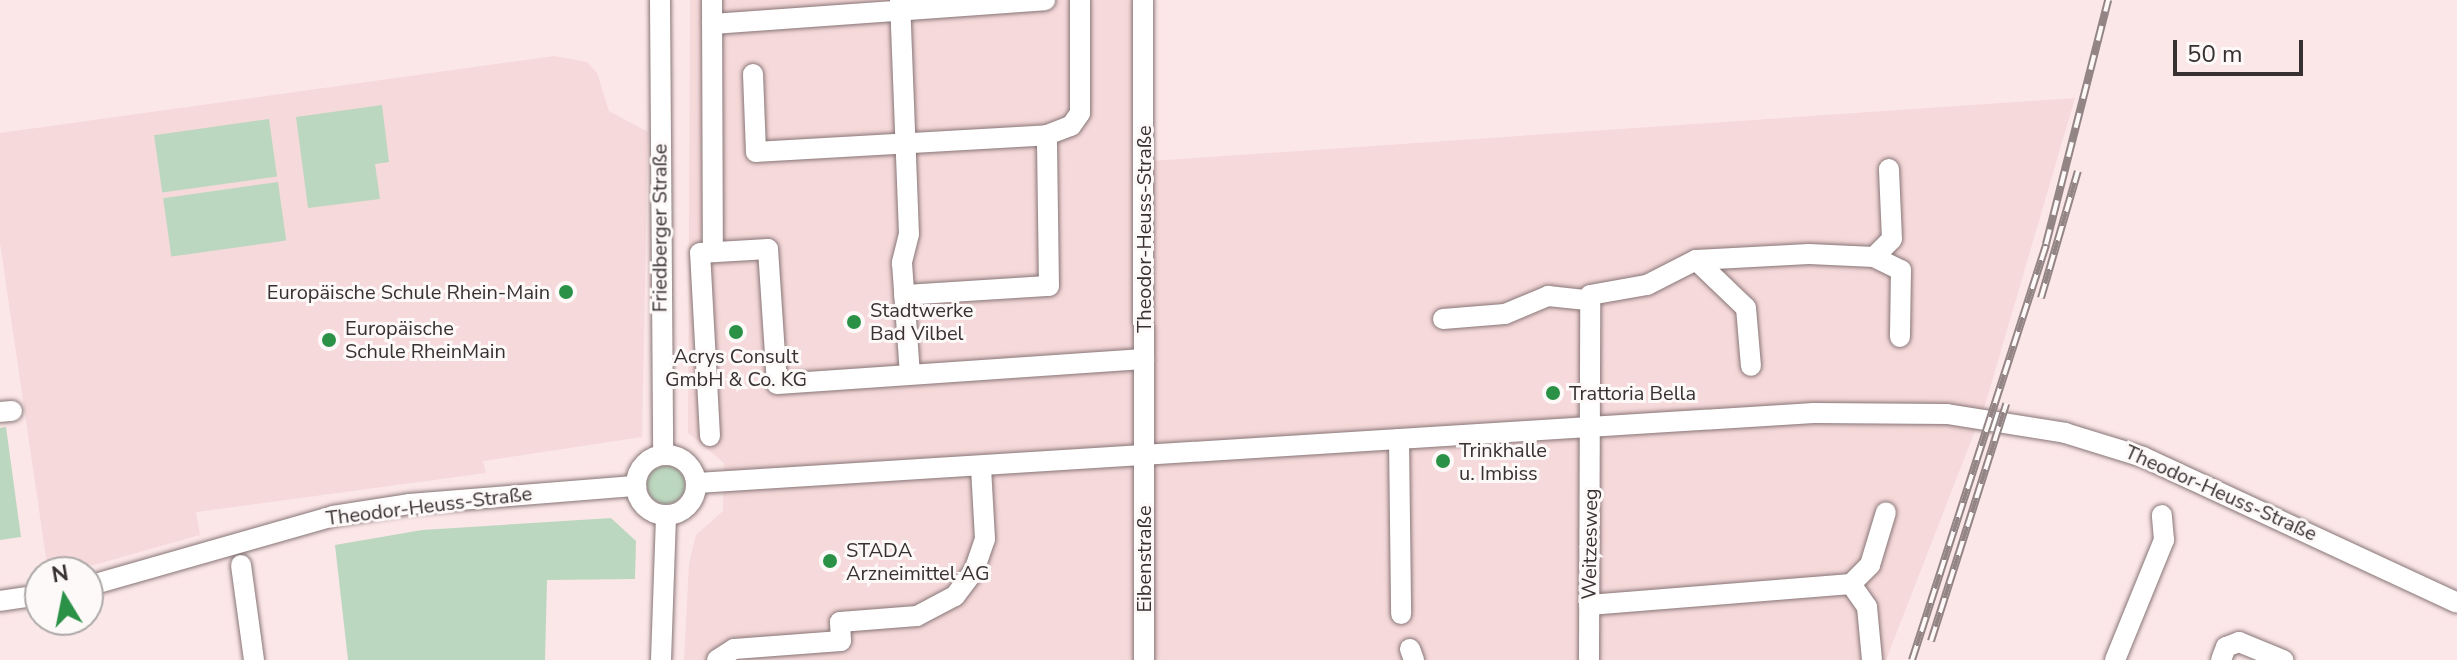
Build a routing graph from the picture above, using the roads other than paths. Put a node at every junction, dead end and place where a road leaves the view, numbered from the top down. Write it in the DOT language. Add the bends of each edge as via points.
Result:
graph roads {
  1 [pos="660,0"];
  2 [pos="712,0"];
  3 [pos="1045,0"];
  4 [pos="1080,0"];
  5 [pos="1143,0"];
  6 [pos="900,5"];
  7 [pos="712,24"];
  8 [pos="753,74"];
  9 [pos="1047,135"];
  10 [pos="905,146"];
  11 [pos="1889,169"];
  12 [pos="713,252"];
  13 [pos="1874,257"];
  14 [pos="1696,260"];
  15 [pos="904,295"];
  16 [pos="1587,300"];
  17 [pos="1443,319"];
  18 [pos="1900,337"];
  19 [pos="1144,359"];
  20 [pos="1751,366"];
  21 [pos="910,374"];
  22 [pos="1591,427"];
  23 [pos="710,436"];
  24 [pos="1399,439"];
  25 [pos="663,455"];
  26 [pos="1144,458"];
  27 [pos="981,467"];
  28 [pos="697,483"];
  29 [pos="636,486"];
  30 [pos="1886,512"];
  31 [pos="2162,515"];
  32 [pos="666,516"];
  33 [pos="241,565"];
  34 [pos="104,581"];
  35 [pos="1851,584"];
  36 [pos="24,597"];
  37 [pos="0,601"];
  38 [pos="2457,603"];
  39 [pos="1589,605"];
  40 [pos="1401,614"];
  41 [pos="254,660"];
  42 [pos="661,660"];
  43 [pos="717,660"];
  44 [pos="1144,660"];
  45 [pos="1589,660"];
  46 [pos="1872,660"];
  47 [pos="2115,660"];
  48 [pos="2221,660"];
  49 [pos="2283,660"];
  1 -- 25 [label="street, Friedberger Straße"];
  2 -- 7 [label="street"];
  3 -- 6 [label="street"];
  4 -- 9 [label="street" via="1080,113 1071,126"];
  5 -- 19 [label="street, Theodor-Heuss-Straße"];
  6 -- 7 [label="street"];
  6 -- 10 [label="street"];
  7 -- 12 [label="street"];
  8 -- 10 [label="street" via="756,152"];
  9 -- 10 [label="street"];
  9 -- 15 [label="street" via="1049,286"];
  10 -- 15 [label="street" via="909,234 902,263"];
  11 -- 13 [label="street" via="1892,239"];
  12 -- 21 [label="street" via="768,249 777,384"];
  12 -- 23 [label="street" via="700,253"];
  13 -- 14 [label="street" via="1809,254"];
  13 -- 18 [label="street" via="1901,270"];
  14 -- 16 [label="street" via="1647,285 1596,293"];
  14 -- 20 [label="street" via="1746,308"];
  15 -- 21 [label="street"];
  16 -- 17 [label="street" via="1548,296 1505,314"];
  16 -- 22 [label="street"];
  19 -- 21 [label="street"];
  19 -- 26 [label="street, Theodor-Heuss-Straße"];
  22 -- 24 [label="street, Theodor-Heuss-Straße"];
  22 -- 38 [label="street, Theodor-Heuss-Straße" via="1873,410 1947,414 2065,433 2143,457"];
  22 -- 39 [label="street, Weitzesweg"];
  24 -- 26 [label="street, Theodor-Heuss-Straße"];
  24 -- 40 [label="street"];
  25 -- 28 [label="street" via="687,463"];
  25 -- 29 [label="street" via="644,465"];
  26 -- 27 [label="street, Theodor-Heuss-Straße"];
  26 -- 44 [label="street, Eibenstraße"];
  27 -- 28 [label="street, Theodor-Heuss-Straße"];
  27 -- 43 [label="street" via="985,539 966,584 940,606 917,616 840,622 841,641 734,649"];
  28 -- 32 [label="street" via="687,508"];
  29 -- 32 [label="street" via="646,508"];
  29 -- 34 [label="street, Theodor-Heuss-Straße" via="410,504 333,516"];
  30 -- 35 [label="street" via="1870,565"];
  31 -- 47 [label="street" via="2164,540"];
  32 -- 42 [label="street"];
  33 -- 41 [label="street"];
  35 -- 39 [label="street"];
  35 -- 46 [label="street" via="1867,607"];
  36 -- 37 [label="street"];
  39 -- 45 [label="street, Weitzesweg"];
  48 -- 49 [label="street" via="2226,647 2239,642"];
}
